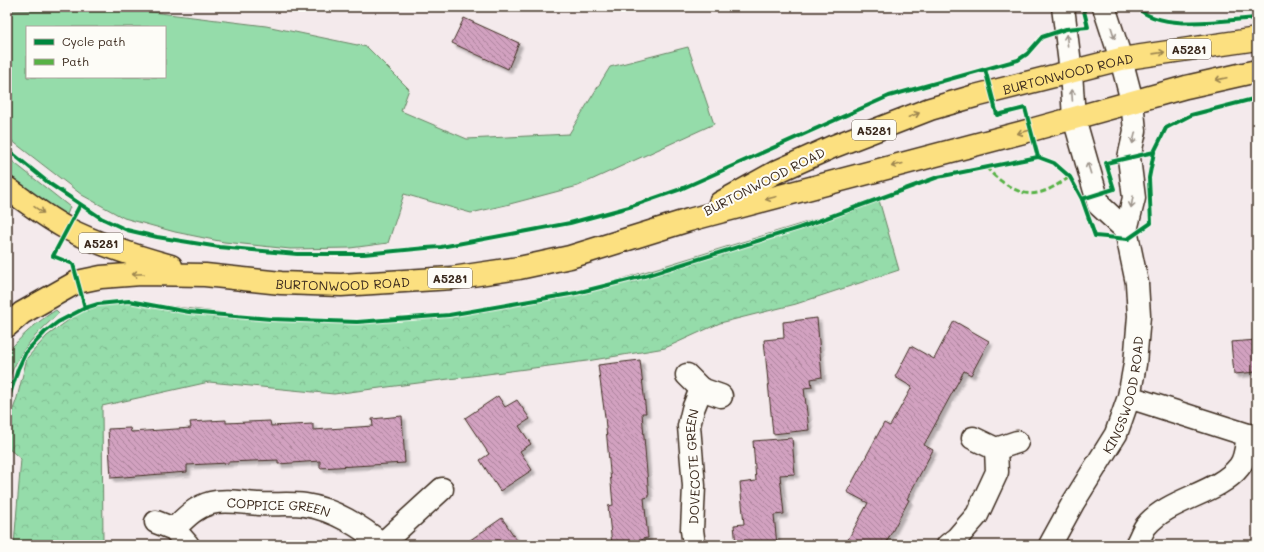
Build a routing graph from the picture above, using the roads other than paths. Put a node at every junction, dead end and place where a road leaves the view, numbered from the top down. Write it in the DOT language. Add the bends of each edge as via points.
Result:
graph roads {
  1 [pos="1063,7"];
  2 [pos="1104,7"];
  3 [pos="1257,39"];
  4 [pos="1121,59"];
  5 [pos="1257,71"];
  6 [pos="1071,72"];
  7 [pos="1132,101"];
  8 [pos="1074,118"];
  9 [pos="7,188"];
  10 [pos="689,220"];
  11 [pos="1126,230"];
  12 [pos="205,275"];
  13 [pos="7,326"];
  14 [pos="703,386"];
  15 [pos="1129,397"];
  16 [pos="1253,436"];
  17 [pos="973,438"];
  18 [pos="1017,442"];
  19 [pos="996,449"];
  20 [pos="442,489"];
  21 [pos="188,545"];
  22 [pos="382,545"];
  23 [pos="694,545"];
  24 [pos="948,545"];
  25 [pos="1050,545"];
  26 [pos="1136,545"];
  6 -- 1 [label="street, one-way"];
  2 -- 4 [label="street, KINGSWOOD ROAD, one-way"];
  4 -- 3 [label="main road, BURTONWOOD ROAD / A5281, one-way"];
  4 -- 6 [label="main road, BURTONWOOD ROAD / A5281"];
  4 -- 7 [label="street, KINGSWOOD ROAD"];
  5 -- 7 [label="main road, BURTONWOOD ROAD / A5281, one-way"];
  8 -- 6 [label="street, one-way"];
  10 -- 6 [label="main road, BURTONWOOD ROAD / A5281, one-way" via="776,172 846,141 930,109"];
  7 -- 8 [label="main road, BURTONWOOD ROAD / A5281"];
  7 -- 11 [label="street, KINGSWOOD ROAD, one-way" via="1135,130 1129,158 1134,198"];
  8 -- 10 [label="main road, BURTONWOOD ROAD / A5281, one-way"];
  11 -- 8 [label="street, one-way" via="1100,205"];
  9 -- 12 [label="main road, BURTONWOOD ROAD / A5281, one-way" via="58,223 104,245"];
  10 -- 12 [label="main road, BURTONWOOD ROAD / A5281" via="570,257 452,278 341,285 281,283"];
  11 -- 15 [label="street, KINGSWOOD ROAD" via="1139,316 1136,364"];
  12 -- 13 [label="main road, BURTONWOOD ROAD / A5281, one-way" via="141,274 90,278 77,282 22,313"];
  14 -- 23 [label="street, DOVECOTE GREEN" via="689,426 694,486"];
  15 -- 16 [label="street"];
  15 -- 25 [label="street, KINGSWOOD ROAD" via="1116,434"];
  16 -- 26 [label="street" via="1239,467 1229,477 1161,512 1146,526"];
  17 -- 19 [label="street"];
  18 -- 19 [label="street"];
  19 -- 24 [label="street" via="997,472 977,515"];
  20 -- 22 [label="street, COPPICE GREEN"];
  21 -- 22 [label="street, COPPICE GREEN" via="165,525 200,507 222,501 305,505 353,523"];
}
